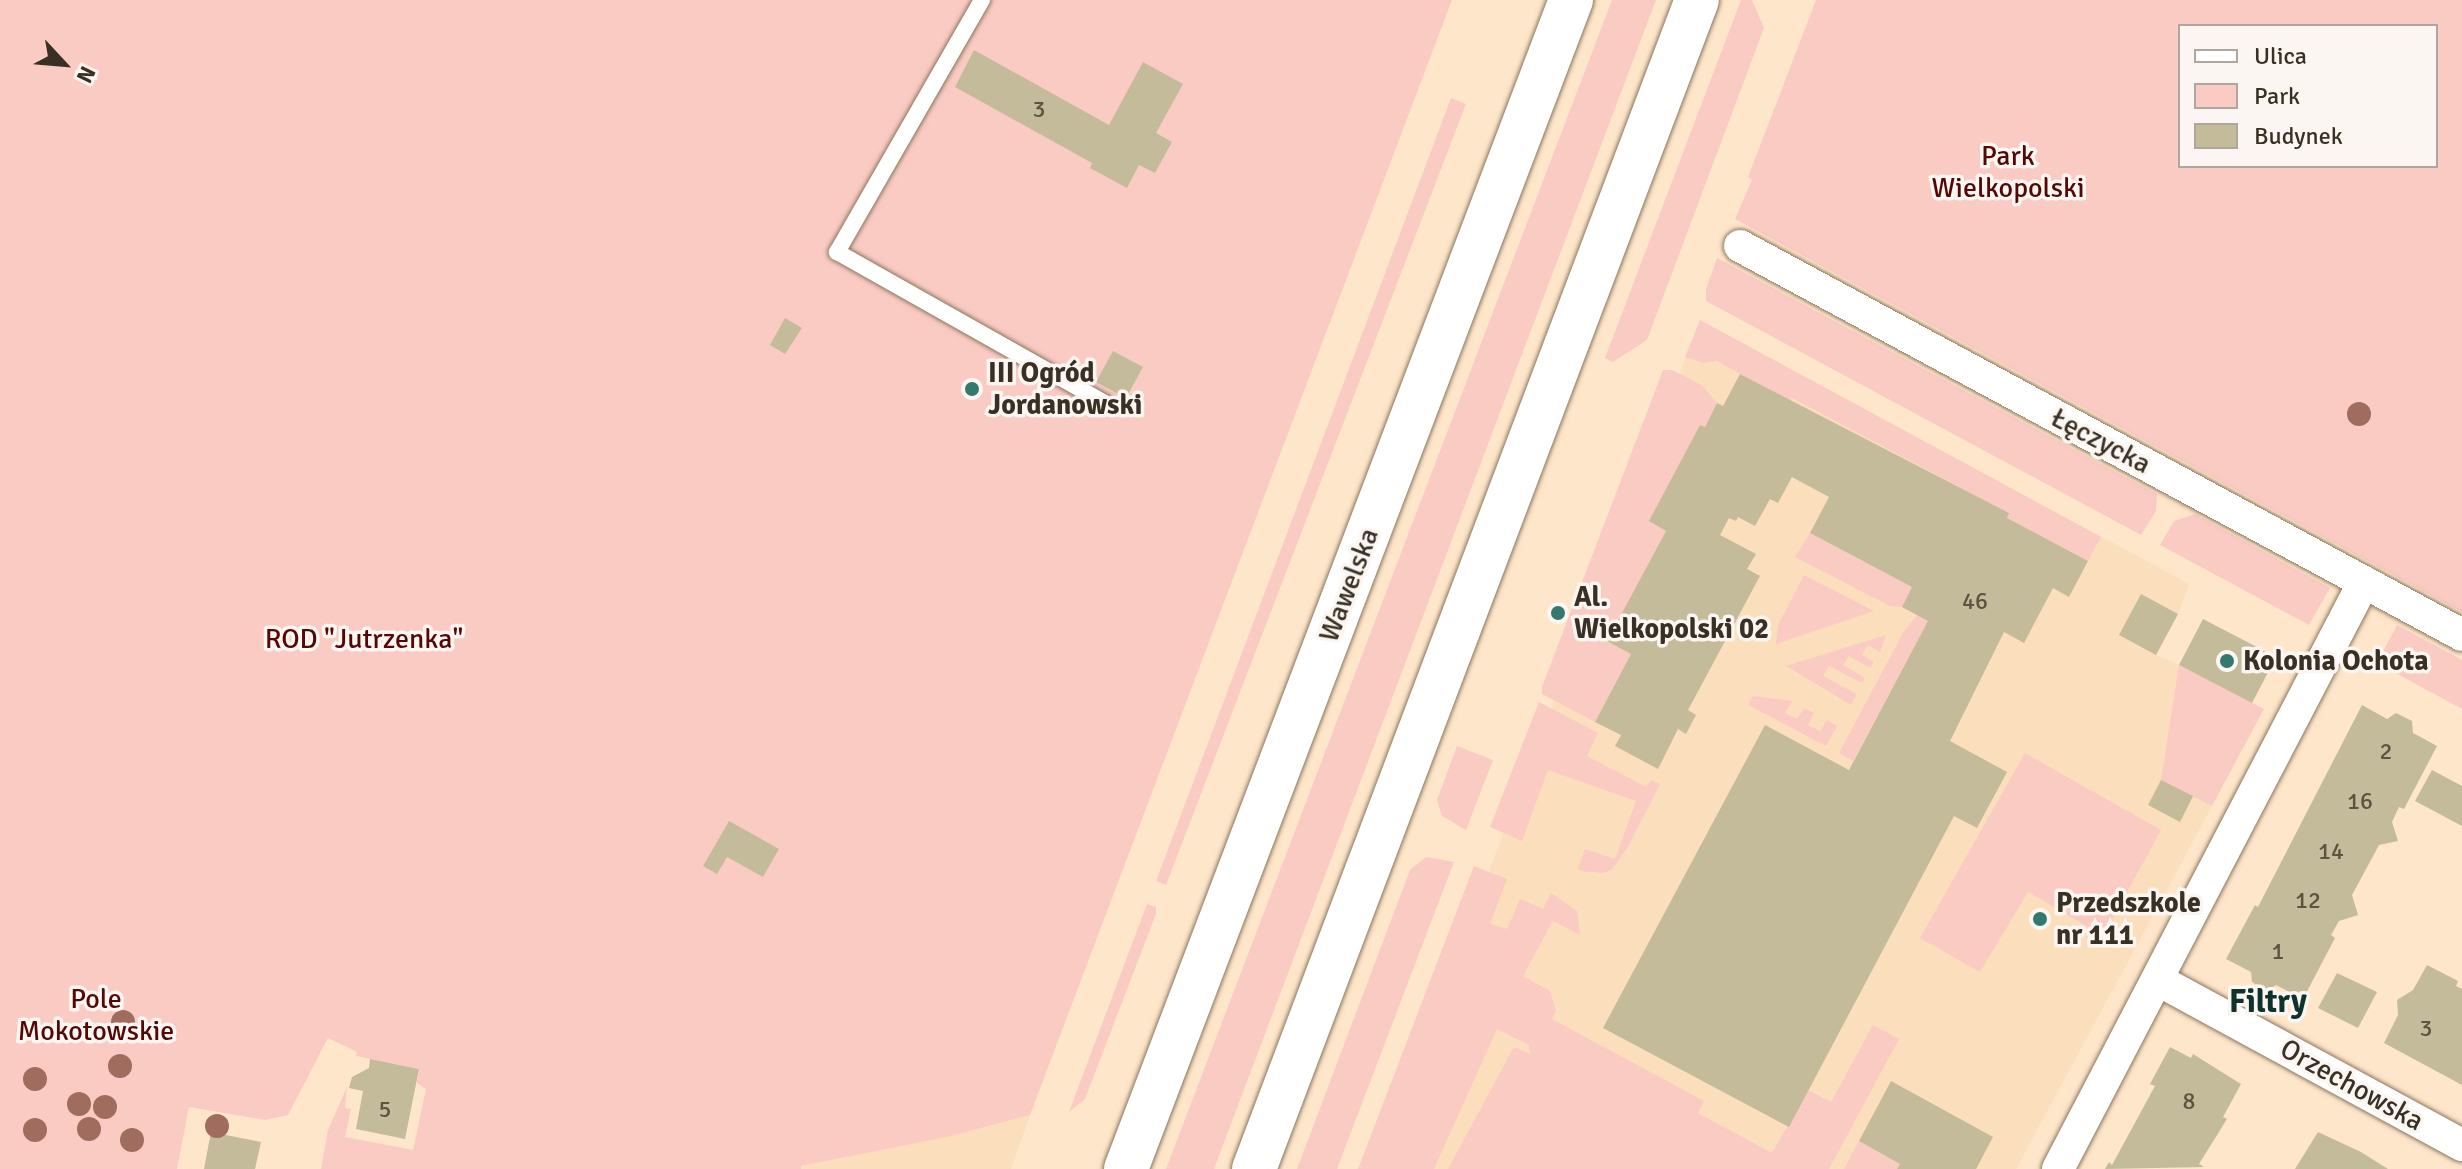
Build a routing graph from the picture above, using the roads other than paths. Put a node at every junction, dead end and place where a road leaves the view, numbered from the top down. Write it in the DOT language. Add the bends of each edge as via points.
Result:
graph roads {
  1 [pos="982,0"];
  2 [pos="1571,0"];
  3 [pos="1697,0"];
  4 [pos="1740,246"];
  5 [pos="1107,404"];
  6 [pos="2364,582"];
  7 [pos="2462,635"];
  8 [pos="2158,980"];
  9 [pos="2462,1145"];
  10 [pos="1126,1169"];
  11 [pos="1254,1169"];
  12 [pos="2058,1169"];
  1 -- 5 [label="lane" via="837,252"];
  2 -- 10 [label="main road, Wawelska"];
  3 -- 11 [label="main road"];
  4 -- 6 [label="street, Łęczycka"];
  6 -- 7 [label="street, Łęczycka"];
  6 -- 8 [label="street"];
  8 -- 9 [label="street, Orzechowska"];
  8 -- 12 [label="street"];
}
